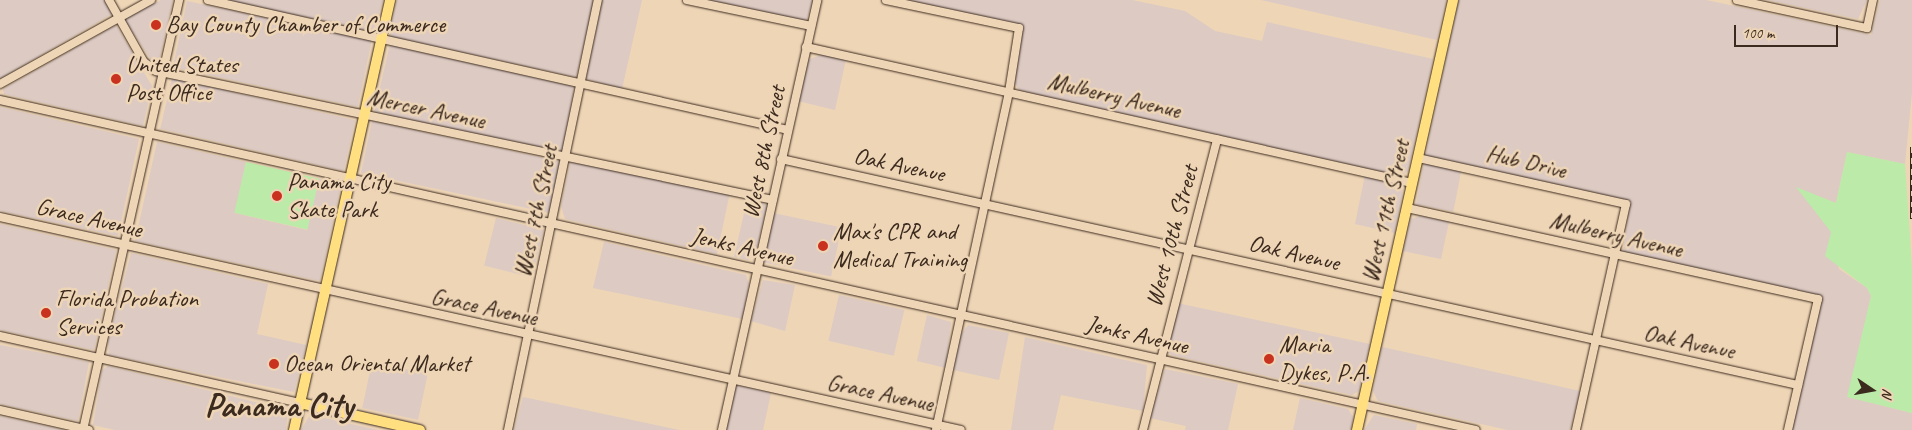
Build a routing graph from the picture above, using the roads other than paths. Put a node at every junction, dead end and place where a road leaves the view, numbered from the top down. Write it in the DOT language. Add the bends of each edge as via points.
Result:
graph roads {
  1 [pos="109,0"];
  2 [pos="151,0"];
  3 [pos="179,0"];
  4 [pos="208,0"];
  5 [pos="390,0"];
  6 [pos="598,0"];
  7 [pos="687,0"];
  8 [pos="817,0"];
  9 [pos="886,0"];
  10 [pos="1453,0"];
  11 [pos="1737,0"];
  12 [pos="1873,0"];
  13 [pos="119,18"];
  14 [pos="811,26"];
  15 [pos="382,38"];
  16 [pos="806,47"];
  17 [pos="163,72"];
  18 [pos="0,84"];
  19 [pos="581,84"];
  20 [pos="1009,92"];
  21 [pos="0,100"];
  22 [pos="364,115"];
  23 [pos="788,130"];
  24 [pos="149,133"];
  25 [pos="1217,139"];
  26 [pos="567,157"];
  27 [pos="1418,158"];
  28 [pos="781,159"];
  29 [pos="350,179"];
  30 [pos="1412,183"];
  31 [pos="773,200"];
  32 [pos="985,202"];
  33 [pos="1407,208"];
  34 [pos="0,217"];
  35 [pos="553,224"];
  36 [pos="124,245"];
  37 [pos="1188,247"];
  38 [pos="1615,254"];
  39 [pos="757,270"];
  40 [pos="325,290"];
  41 [pos="1388,293"];
  42 [pos="961,315"];
  43 [pos="0,336"];
  44 [pos="529,336"];
  45 [pos="1596,340"];
  46 [pos="99,358"];
  47 [pos="1159,359"];
  48 [pos="733,380"];
  49 [pos="1798,385"];
  50 [pos="300,403"];
  51 [pos="1363,405"];
  52 [pos="0,410"];
  53 [pos="936,427"];
  54 [pos="85,430"];
  55 [pos="294,430"];
  56 [pos="420,430"];
  57 [pos="508,430"];
  58 [pos="722,430"];
  59 [pos="961,430"];
  60 [pos="1143,430"];
  61 [pos="1357,430"];
  62 [pos="1476,430"];
  63 [pos="1576,430"];
  64 [pos="1788,430"];
  1 -- 13 [label="street, Mercer Avenue"];
  2 -- 13 [label="street"];
  3 -- 17 [label="street"];
  4 -- 15 [label="street"];
  5 -- 15 [label="main road"];
  6 -- 19 [label="street, West 7th Street"];
  7 -- 14 [label="street"];
  8 -- 14 [label="street, West 8th Street"];
  9 -- 20 [label="street" via="1019,28"];
  10 -- 27 [label="main road, West 11th Street"];
  11 -- 12 [label="street" via="1867,28"];
  13 -- 17 [label="street, Mercer Avenue" via="145,65"];
  13 -- 18 [label="street"];
  14 -- 16 [label="street, West 8th Street"];
  15 -- 19 [label="street"];
  15 -- 22 [label="main road"];
  16 -- 20 [label="street, Mulberry Avenue"];
  16 -- 23 [label="street, West 8th Street"];
  17 -- 22 [label="street, Mercer Avenue"];
  17 -- 24 [label="street"];
  19 -- 23 [label="street"];
  19 -- 26 [label="street, West 7th Street"];
  20 -- 25 [label="street, Mulberry Avenue"];
  20 -- 32 [label="street"];
  21 -- 24 [label="street, Jenks Avenue"];
  22 -- 26 [label="street, Mercer Avenue"];
  22 -- 29 [label="main road"];
  23 -- 28 [label="street, West 8th Street"];
  24 -- 29 [label="street, Jenks Avenue"];
  24 -- 36 [label="street"];
  25 -- 30 [label="street, Mulberry Avenue"];
  25 -- 37 [label="street, West 10th Street"];
  26 -- 31 [label="street, Mercer Avenue"];
  26 -- 35 [label="street, West 7th Street"];
  27 -- 30 [label="main road, West 11th Street"];
  27 -- 38 [label="street, Hub Drive" via="1626,204"];
  28 -- 31 [label="street, West 8th Street"];
  28 -- 32 [label="street, Oak Avenue"];
  29 -- 35 [label="street, Jenks Avenue"];
  29 -- 40 [label="main road"];
  30 -- 33 [label="main road, West 11th Street"];
  31 -- 39 [label="street, West 8th Street"];
  32 -- 37 [label="street, Oak Avenue"];
  32 -- 42 [label="street"];
  33 -- 38 [label="street, Mulberry Avenue"];
  33 -- 41 [label="main road, West 11th Street"];
  34 -- 36 [label="street, Grace Avenue"];
  35 -- 39 [label="street, Jenks Avenue"];
  35 -- 44 [label="street, West 7th Street"];
  36 -- 40 [label="street, Grace Avenue"];
  36 -- 46 [label="street"];
  37 -- 41 [label="street, Oak Avenue"];
  37 -- 47 [label="street, West 10th Street"];
  38 -- 45 [label="street"];
  38 -- 49 [label="street, Mulberry Avenue" via="1818,299"];
  39 -- 42 [label="street, Jenks Avenue"];
  39 -- 48 [label="street, West 8th Street"];
  40 -- 44 [label="street, Grace Avenue"];
  40 -- 50 [label="main road"];
  41 -- 45 [label="street, Oak Avenue"];
  41 -- 51 [label="main road, West 11th Street"];
  42 -- 47 [label="street, Jenks Avenue"];
  42 -- 53 [label="street"];
  43 -- 46 [label="street"];
  44 -- 48 [label="street, Grace Avenue"];
  44 -- 57 [label="street, West 7th Street"];
  45 -- 49 [label="street, Oak Avenue"];
  45 -- 63 [label="street"];
  46 -- 50 [label="street"];
  46 -- 54 [label="street"];
  47 -- 51 [label="street, Jenks Avenue"];
  47 -- 60 [label="street, West 10th Street"];
  48 -- 53 [label="street, Grace Avenue"];
  48 -- 58 [label="street, West 8th Street"];
  49 -- 64 [label="street"];
  50 -- 55 [label="main road"];
  50 -- 56 [label="main road"];
  51 -- 61 [label="main road, West 11th Street"];
  51 -- 62 [label="street, Jenks Avenue"];
  52 -- 54 [label="street"];
  53 -- 59 [label="street, Grace Avenue"];
}
